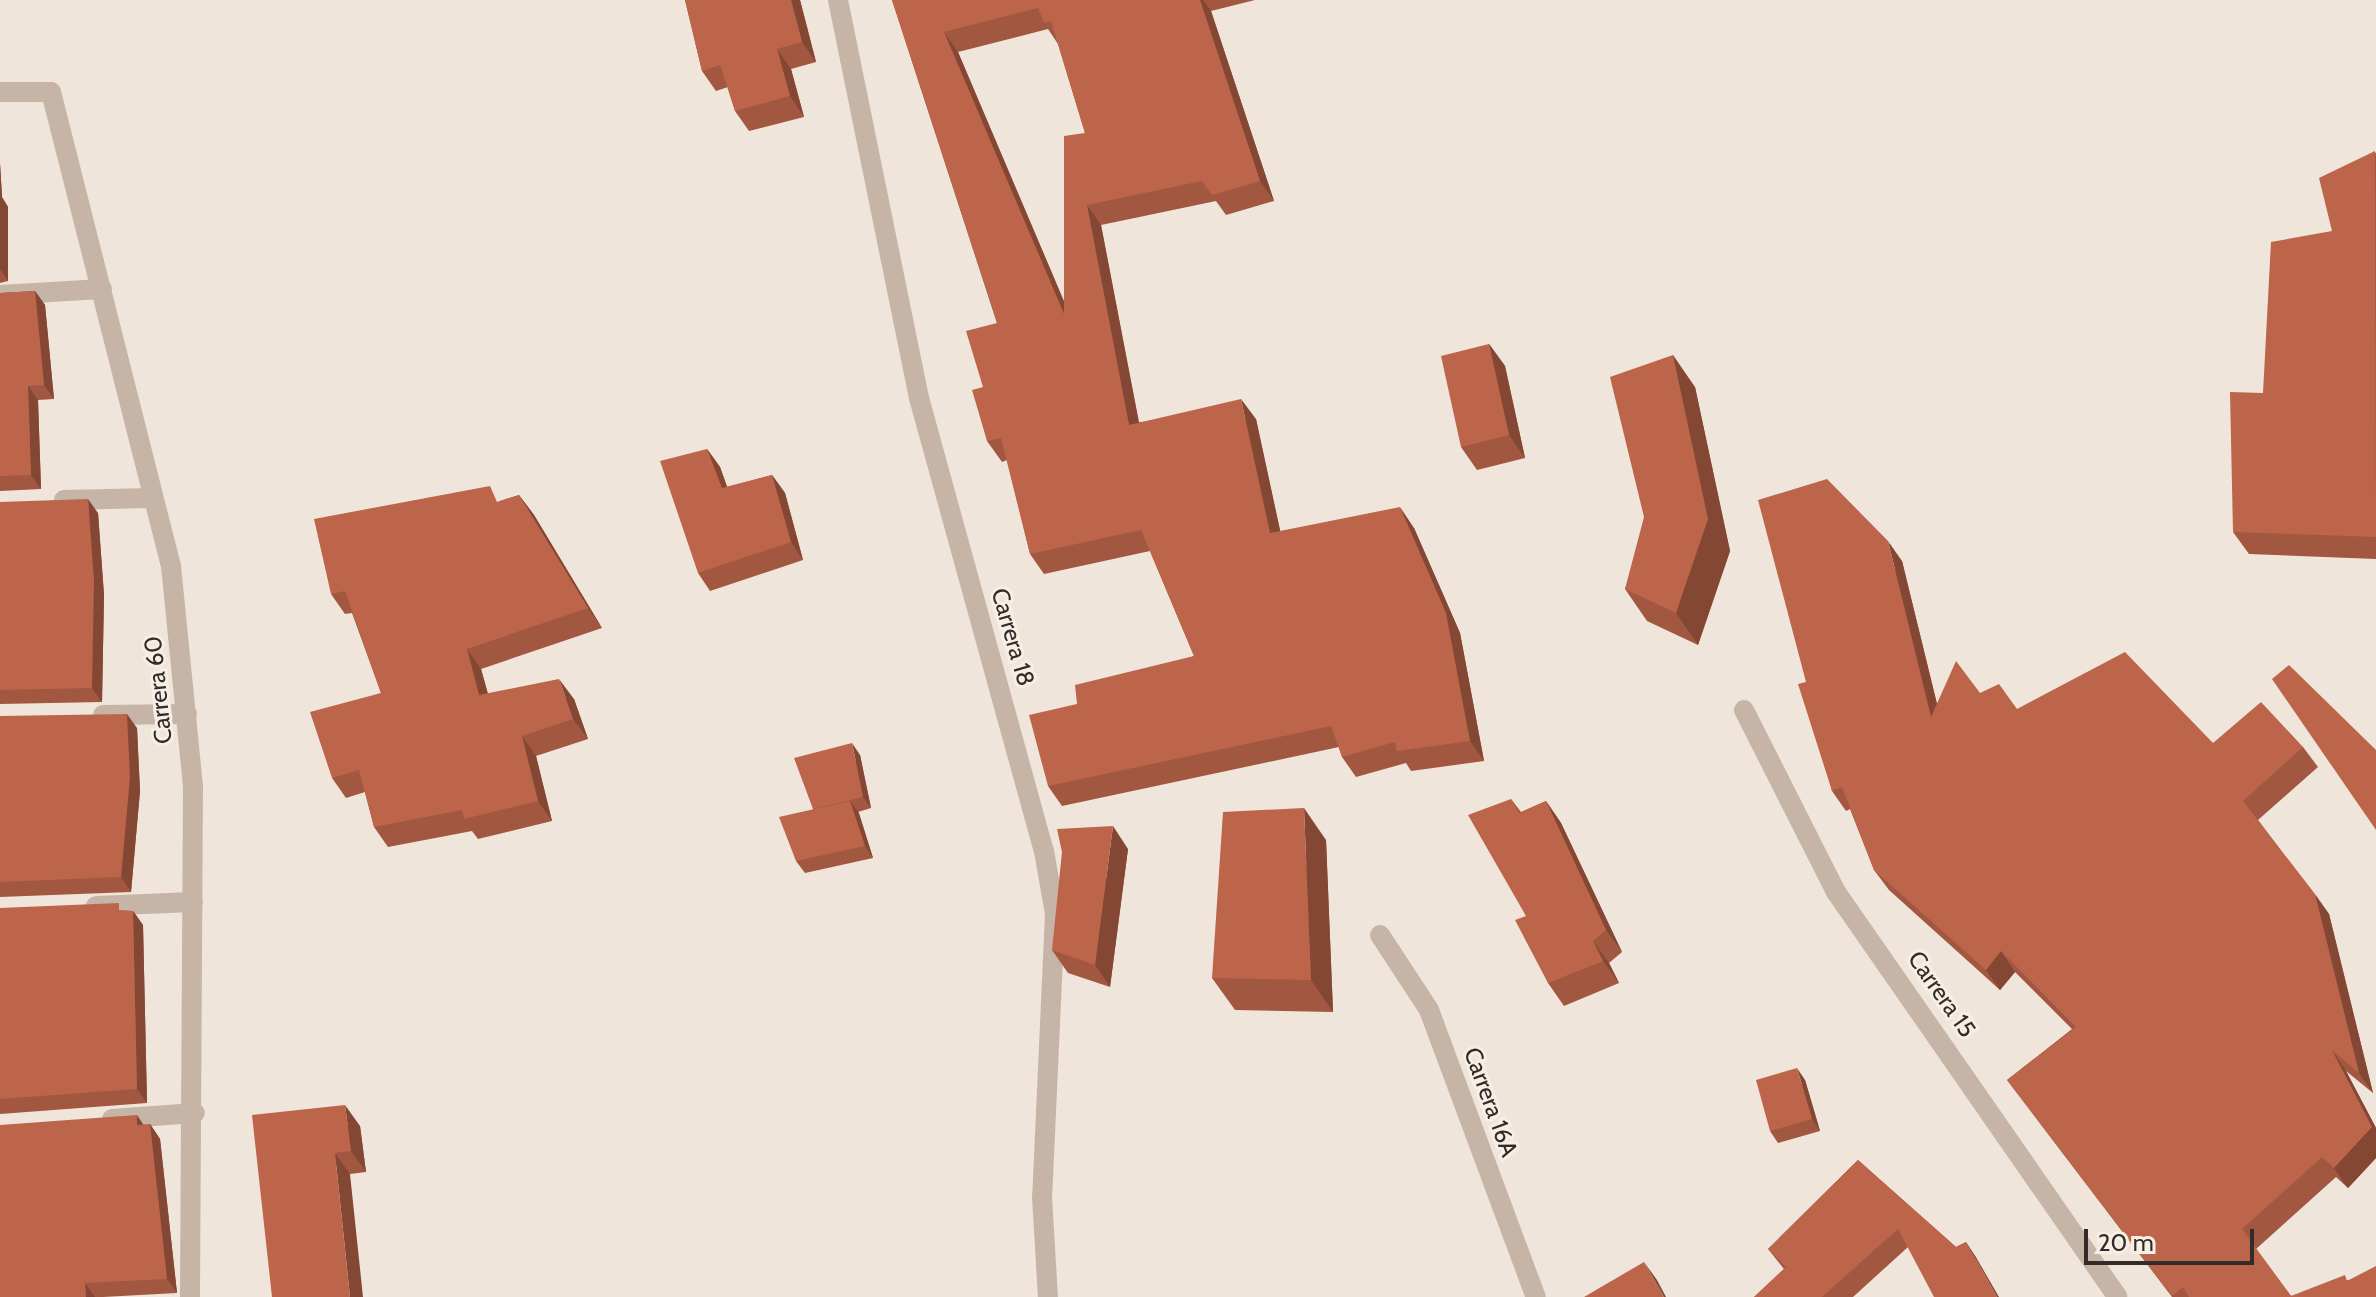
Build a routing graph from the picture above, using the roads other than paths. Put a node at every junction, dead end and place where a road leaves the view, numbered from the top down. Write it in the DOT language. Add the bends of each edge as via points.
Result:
graph roads {
  1 [pos="838,0"];
  2 [pos="0,92"];
  3 [pos="102,289"];
  4 [pos="0,295"];
  5 [pos="152,498"];
  6 [pos="40,501"];
  7 [pos="1744,710"];
  8 [pos="187,714"];
  9 [pos="78,716"];
  10 [pos="193,902"];
  11 [pos="74,907"];
  12 [pos="1380,935"];
  13 [pos="195,1113"];
  14 [pos="90,1121"];
  15 [pos="190,1297"];
  16 [pos="1048,1297"];
  17 [pos="1536,1297"];
  18 [pos="2117,1297"];
  1 -- 16 [label="street, Carrera 18" via="919,398 1055,914 1042,1197"];
  2 -- 3 [label="street, Carrera 60" via="51,92"];
  3 -- 4 [label="street"];
  3 -- 5 [label="street, Carrera 60"];
  5 -- 6 [label="street"];
  5 -- 8 [label="street, Carrera 60" via="171,566"];
  7 -- 18 [label="street, Carrera 15" via="1836,892"];
  8 -- 9 [label="street"];
  8 -- 10 [label="street, Carrera 60"];
  10 -- 11 [label="street"];
  10 -- 13 [label="street, Carrera 60"];
  12 -- 17 [label="street, Carrera 16A" via="1429,1010"];
  13 -- 14 [label="street"];
  13 -- 15 [label="street, Carrera 60"];
}
